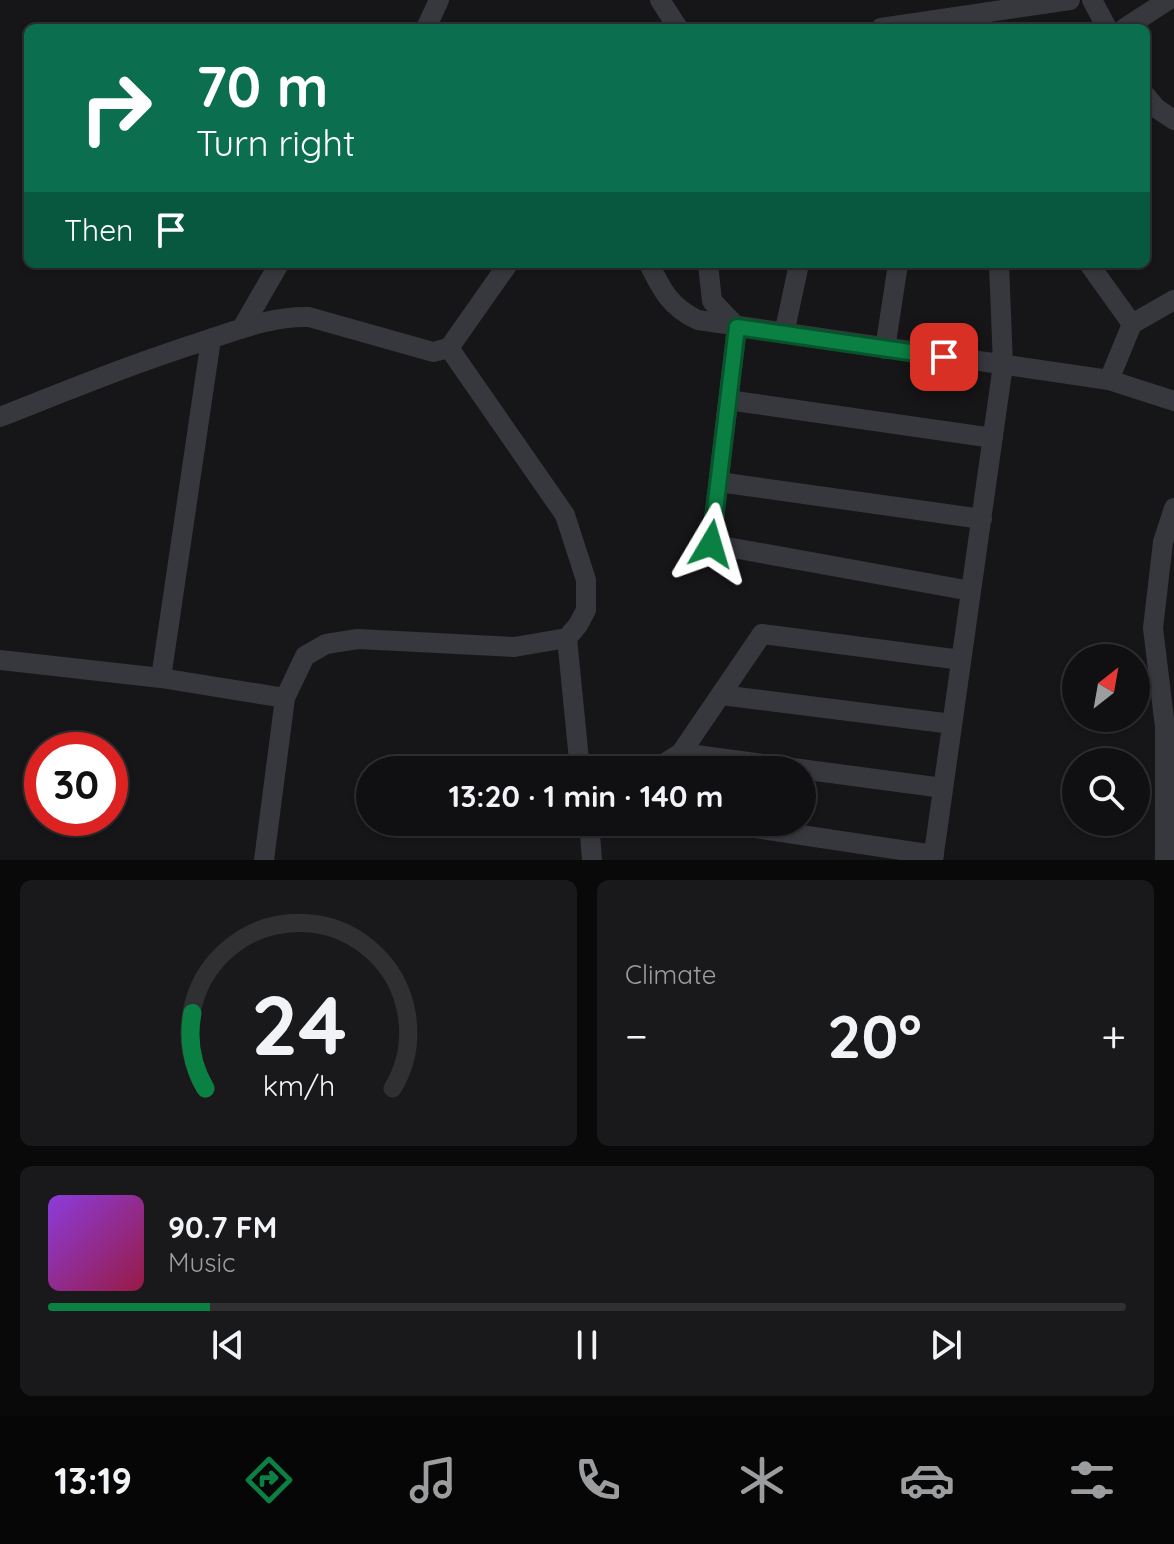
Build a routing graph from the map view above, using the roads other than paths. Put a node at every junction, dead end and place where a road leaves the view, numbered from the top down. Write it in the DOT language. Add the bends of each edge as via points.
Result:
graph roads {
  1 [pos="439,0"];
  2 [pos="660,0"];
  3 [pos="1070,0"];
  4 [pos="1092,0"];
  5 [pos="1168,0"];
  6 [pos="428,24"];
  7 [pos="675,24"];
  8 [pos="908,24"];
  9 [pos="1105,24"];
  10 [pos="1131,24"];
  11 [pos="1150,101"];
  12 [pos="1174,120"];
  13 [pos="277,268"];
  14 [pos="505,268"];
  15 [pos="652,268"];
  16 [pos="708,268"];
  17 [pos="798,268"];
  18 [pos="897,268"];
  19 [pos="999,268"];
  20 [pos="1092,268"];
  21 [pos="1174,300"];
  22 [pos="1132,324"];
  23 [pos="737,327"];
  24 [pos="242,328"];
  25 [pos="784,334"];
  26 [pos="211,339"];
  27 [pos="449,348"];
  28 [pos="885,349"];
  29 [pos="1003,365"];
  30 [pos="1109,380"];
  31 [pos="728,400"];
  32 [pos="1174,401"];
  33 [pos="0,417"];
  34 [pos="993,438"];
  35 [pos="719,482"];
  36 [pos="1174,508"];
  37 [pos="982,519"];
  38 [pos="971,591"];
  39 [pos="567,638"];
  40 [pos="0,660"];
  41 [pos="961,660"];
  42 [pos="161,678"];
  43 [pos="721,695"];
  44 [pos="285,698"];
  45 [pos="952,724"];
  46 [pos="1170,726"];
  47 [pos="681,753"];
  48 [pos="579,756"];
  49 [pos="676,756"];
  50 [pos="943,788"];
  51 [pos="590,836"];
  52 [pos="800,836"];
  53 [pos="933,858"];
  54 [pos="264,860"];
  55 [pos="592,860"];
  56 [pos="1165,860"];
  1 -- 6 [label="street"];
  2 -- 7 [label="street"];
  3 -- 8 [label="street"];
  4 -- 9 [label="street"];
  5 -- 10 [label="street"];
  11 -- 12 [label="street"];
  13 -- 24 [label="street"];
  14 -- 27 [label="street"];
  15 -- 23 [label="street" via="679,311"];
  16 -- 23 [label="street" via="712,301"];
  17 -- 25 [label="street"];
  18 -- 28 [label="street"];
  19 -- 29 [label="street"];
  20 -- 22 [label="street"];
  21 -- 22 [label="street"];
  22 -- 30 [label="street"];
  23 -- 25 [label="street"];
  23 -- 31 [label="street"];
  24 -- 26 [label="street"];
  24 -- 27 [label="street" via="309,317 433,352"];
  25 -- 28 [label="street"];
  26 -- 33 [label="street"];
  26 -- 42 [label="street"];
  27 -- 39 [label="street" via="565,515 586,580 586,610"];
  28 -- 29 [label="street"];
  29 -- 30 [label="street"];
  29 -- 34 [label="street"];
  30 -- 32 [label="street"];
  31 -- 34 [label="street"];
  31 -- 35 [label="street"];
  34 -- 37 [label="street"];
  35 -- 37 [label="street"];
  35 -- 38 [label="street" via="711,544"];
  36 -- 46 [label="street" via="1163,542 1153,628"];
  37 -- 38 [label="street"];
  38 -- 41 [label="street"];
  39 -- 44 [label="street" via="514,647 358,639 326,644 305,656"];
  39 -- 48 [label="street"];
  40 -- 42 [label="street"];
  41 -- 43 [label="street" via="762,634"];
  41 -- 45 [label="street"];
  42 -- 44 [label="street"];
  43 -- 45 [label="street"];
  43 -- 47 [label="street"];
  44 -- 54 [label="street"];
  45 -- 50 [label="street"];
  46 -- 56 [label="street"];
  47 -- 49 [label="street"];
  47 -- 50 [label="street"];
  50 -- 53 [label="street"];
  51 -- 55 [label="street"];
  52 -- 53 [label="street"];
}
